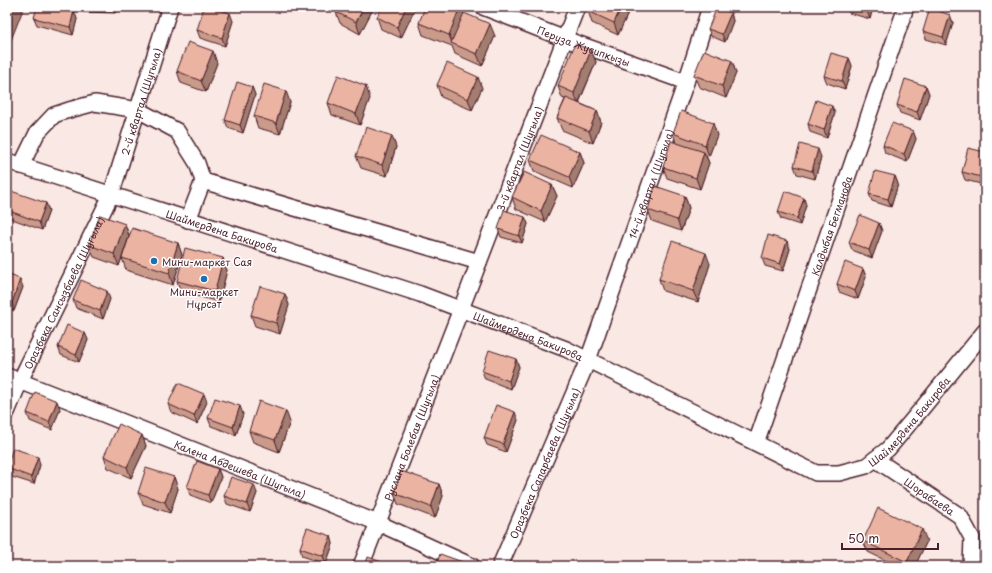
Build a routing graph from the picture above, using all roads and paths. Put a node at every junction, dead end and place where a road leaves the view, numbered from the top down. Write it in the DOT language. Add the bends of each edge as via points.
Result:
graph roads {
  1 [pos="170,7"];
  2 [pos="483,7"];
  3 [pos="577,7"];
  4 [pos="710,7"];
  5 [pos="906,7"];
  6 [pos="565,38"];
  7 [pos="686,82"];
  8 [pos="138,110"];
  9 [pos="14,163"];
  10 [pos="203,180"];
  11 [pos="111,195"];
  12 [pos="188,220"];
  13 [pos="479,262"];
  14 [pos="461,309"];
  15 [pos="985,331"];
  16 [pos="588,360"];
  17 [pos="13,378"];
  18 [pos="7,412"];
  19 [pos="756,443"];
  20 [pos="875,459"];
  21 [pos="378,523"];
  22 [pos="361,566"];
  23 [pos="472,566"];
  24 [pos="500,566"];
  25 [pos="971,566"];
  1 -- 8 [label="street, 2-й квартал (Шугыла)"];
  2 -- 6 [label="street, Перуза Жусипкызы"];
  3 -- 6 [label="street, 3-й квартал (Шугыла)"];
  4 -- 7 [label="street, 14-й квартал (Шугыла)"];
  5 -- 19 [label="street, Калдыбая Бегманова"];
  6 -- 7 [label="street, Перуза Жусипкызы"];
  6 -- 13 [label="street, 3-й квартал (Шугыла)"];
  7 -- 16 [label="street, 14-й квартал (Шугыла)"];
  8 -- 9 [label="street" via="95,103 54,115"];
  8 -- 10 [label="street" via="177,131 197,163"];
  8 -- 11 [label="street, 2-й квартал (Шугыла)"];
  9 -- 11 [label="street, Шаймердена Бакирова"];
  10 -- 12 [label="street"];
  10 -- 13 [label="street"];
  11 -- 12 [label="street, Шаймердена Бакирова"];
  11 -- 17 [label="street, Оразбека Сансызбаева (Шугыла)"];
  12 -- 14 [label="street, Шаймердена Бакирова"];
  13 -- 14 [label="street, 3-й квартал (Шугыла)"];
  14 -- 16 [label="street, Шаймердена Бакирова" via="566,349"];
  14 -- 21 [label="street, Руслана Болебая (Шугыла)"];
  15 -- 20 [label="street, Шаймердена Бакирова" via="888,449"];
  16 -- 19 [label="street, Шаймердена Бакирова"];
  16 -- 24 [label="street, Оразбека Сапарбаева (Шугыла)"];
  17 -- 18 [label="street, Оразбека Сансызбаева (Шугыла)"];
  17 -- 21 [label="street, Калена Абдешева (Шугыла)"];
  19 -- 20 [label="street, Шаймердена Бакирова" via="816,473 839,473 866,466"];
  20 -- 25 [label="street, Шорабаева" via="960,516 972,538"];
  21 -- 22 [label="street, Руслана Болебая (Шугыла)"];
  21 -- 23 [label="street, Калена Абдешева (Шугыла)"];
}
